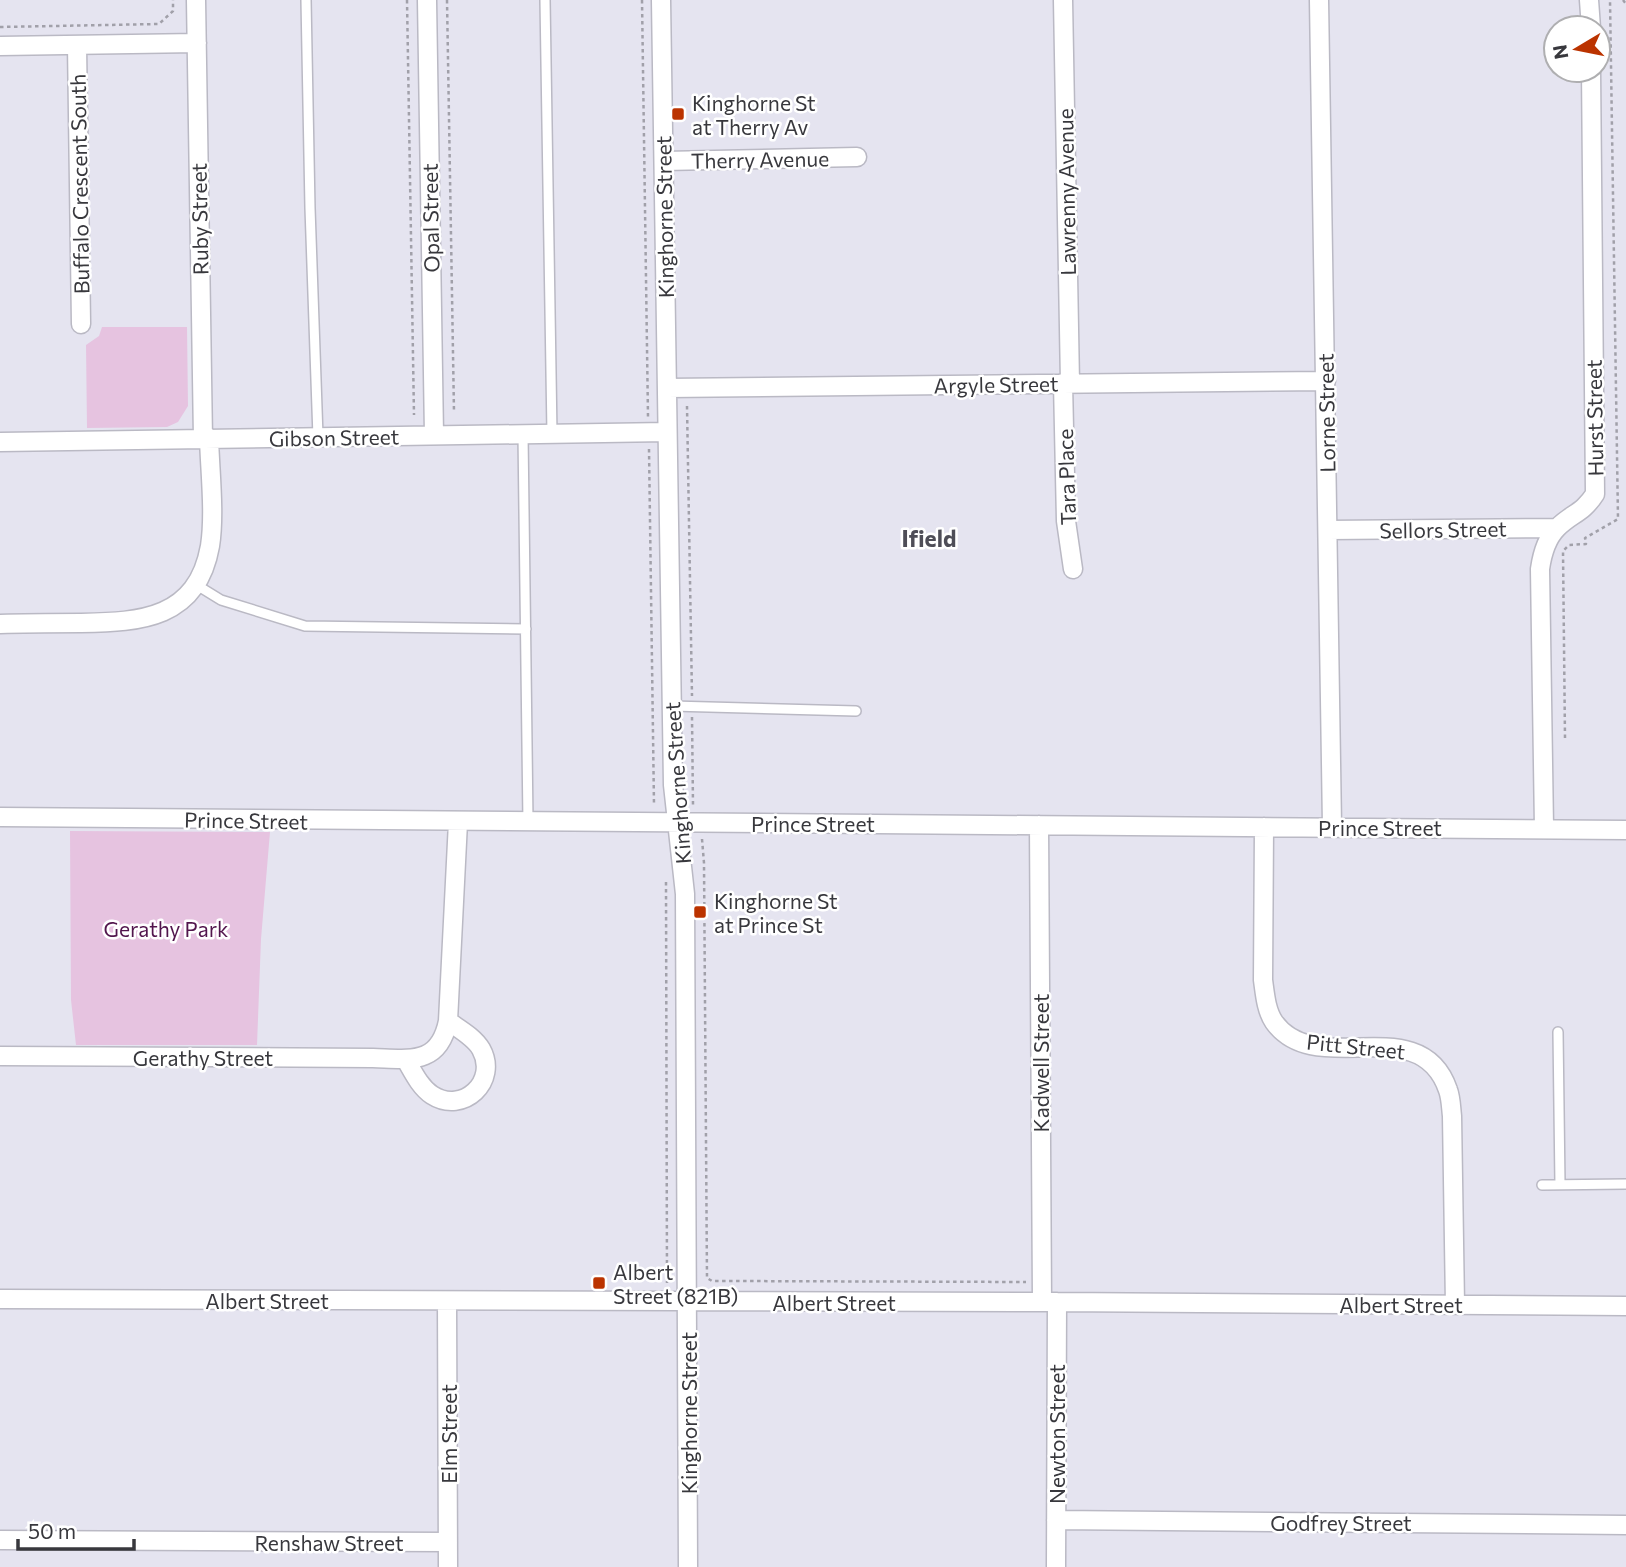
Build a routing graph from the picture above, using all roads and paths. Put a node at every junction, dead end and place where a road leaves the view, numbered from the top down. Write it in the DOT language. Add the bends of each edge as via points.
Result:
graph roads {
  1 [pos="173,0"];
  2 [pos="196,0"];
  3 [pos="306,0"];
  4 [pos="407,0"];
  5 [pos="427,0"];
  6 [pos="447,0"];
  7 [pos="545,0"];
  8 [pos="642,0"];
  9 [pos="661,0"];
  10 [pos="1063,0"];
  11 [pos="1319,0"];
  12 [pos="0,27"];
  13 [pos="197,43"];
  14 [pos="77,45"];
  15 [pos="0,46"];
  16 [pos="1591,84"];
  17 [pos="857,157"];
  18 [pos="664,161"];
  19 [pos="81,324"];
  20 [pos="1326,381"];
  21 [pos="1066,383"];
  22 [pos="667,388"];
  23 [pos="687,406"];
  24 [pos="454,412"];
  25 [pos="414,415"];
  26 [pos="648,419"];
  27 [pos="667,432"];
  28 [pos="523,434"];
  29 [pos="552,434"];
  30 [pos="434,435"];
  31 [pos="318,437"];
  32 [pos="206,439"];
  33 [pos="0,442"];
  34 [pos="649,446"];
  35 [pos="1557,528"];
  36 [pos="1328,530"];
  37 [pos="1073,569"];
  38 [pos="195,584"];
  39 [pos="0,624"];
  40 [pos="526,629"];
  41 [pos="672,706"];
  42 [pos="692,707"];
  43 [pos="856,711"];
  44 [pos="654,805"];
  45 [pos="693,808"];
  46 [pos="0,817"];
  47 [pos="458,822"];
  48 [pos="528,822"];
  49 [pos="676,822"];
  50 [pos="1039,825"];
  51 [pos="1264,827"];
  52 [pos="1332,827"];
  53 [pos="1544,828"];
  54 [pos="1626,830"];
  55 [pos="702,839"];
  56 [pos="666,883"];
  57 [pos="448,1021"];
  58 [pos="1558,1032"];
  59 [pos="0,1056"];
  60 [pos="406,1060"];
  61 [pos="1626,1184"];
  62 [pos="1542,1185"];
  63 [pos="1560,1185"];
  64 [pos="1029,1278"];
  65 [pos="667,1283"];
  66 [pos="0,1299"];
  67 [pos="447,1301"];
  68 [pos="687,1301"];
  69 [pos="1049,1302"];
  70 [pos="1455,1305"];
  71 [pos="1626,1306"];
  72 [pos="1056,1520"];
  73 [pos="1626,1525"];
  74 [pos="0,1540"];
  75 [pos="448,1542"];
  76 [pos="448,1567"];
  77 [pos="688,1567"];
  78 [pos="1056,1567"];
  1 -- 12 [label="path" via="173,11 159,24"];
  2 -- 13 [label="street, Ruby Street"];
  3 -- 31 [label="lane"];
  4 -- 25 [label="path"];
  5 -- 30 [label="street, Opal Street"];
  6 -- 24 [label="path"];
  7 -- 29 [label="lane"];
  8 -- 26 [label="path"];
  9 -- 18 [label="street, Kinghorne Street"];
  10 -- 21 [label="street, Lawrenny Avenue"];
  11 -- 20 [label="street, Lorne Street"];
  13 -- 14 [label="street"];
  13 -- 32 [label="street, Ruby Street"];
  14 -- 15 [label="street"];
  14 -- 19 [label="street, Buffalo Crescent South"];
  16 -- 35 [label="street, Hurst Street" via="1595,494 1587,507"];
  17 -- 18 [label="street, Therry Avenue"];
  18 -- 22 [label="street, Kinghorne Street"];
  20 -- 21 [label="street, Argyle Street"];
  20 -- 36 [label="street, Lorne Street"];
  21 -- 22 [label="street, Argyle Street"];
  21 -- 37 [label="street, Tara Place" via="1066,521"];
  22 -- 27 [label="street, Kinghorne Street"];
  23 -- 42 [label="path"];
  27 -- 29 [label="street, Gibson Street"];
  27 -- 41 [label="street, Kinghorne Street"];
  28 -- 29 [label="street, Gibson Street"];
  28 -- 30 [label="street, Gibson Street"];
  28 -- 40 [label="lane"];
  30 -- 31 [label="street, Gibson Street"];
  31 -- 32 [label="street, Gibson Street"];
  32 -- 33 [label="street, Gibson Street"];
  32 -- 38 [label="street, Ruby Street" via="210,544"];
  34 -- 44 [label="path"];
  35 -- 36 [label="street, Sellors Street"];
  35 -- 53 [label="street, Hurst Street" via="1543,551 1540,569"];
  36 -- 52 [label="street, Lorne Street"];
  38 -- 39 [label="street" via="175,605 138,621"];
  38 -- 40 [label="lane" via="221,600 305,626"];
  40 -- 48 [label="lane"];
  41 -- 42 [label="lane"];
  41 -- 49 [label="street, Kinghorne Street"];
  42 -- 43 [label="lane"];
  42 -- 45 [label="path"];
  46 -- 47 [label="street, Prince Street"];
  47 -- 48 [label="street, Prince Street"];
  47 -- 57 [label="street, Gerathy Street"];
  48 -- 49 [label="street, Prince Street"];
  49 -- 50 [label="street, Prince Street"];
  49 -- 68 [label="street, Kinghorne Street" via="685,894"];
  50 -- 51 [label="street, Prince Street"];
  50 -- 69 [label="street, Kadwell Street"];
  51 -- 52 [label="street, Prince Street"];
  51 -- 70 [label="street, Pitt Street" via="1263,980 1274,1021 1308,1045 1404,1048 1440,1071 1449,1091"];
  52 -- 53 [label="street, Prince Street"];
  53 -- 54 [label="street, Prince Street"];
  55 -- 64 [label="path" via="707,1278 1009,1283"];
  56 -- 65 [label="path"];
  57 -- 60 [label="street, Gerathy Street" via="434,1050"];
  57 -- 60 [label="street" via="478,1045 486,1060 484,1079 473,1094 458,1101 432,1094"];
  58 -- 63 [label="lane"];
  59 -- 60 [label="street, Gerathy Street"];
  61 -- 63 [label="lane"];
  62 -- 63 [label="lane"];
  66 -- 67 [label="street, Albert Street"];
  67 -- 68 [label="street, Albert Street"];
  67 -- 75 [label="street, Elm Street"];
  68 -- 69 [label="street, Albert Street"];
  68 -- 77 [label="street, Kinghorne Street"];
  69 -- 70 [label="street, Albert Street"];
  69 -- 72 [label="street, Newton Street"];
  70 -- 71 [label="street, Albert Street"];
  72 -- 73 [label="street, Godfrey Street"];
  72 -- 78 [label="street, Newton Street"];
  74 -- 75 [label="street, Renshaw Street"];
  75 -- 76 [label="street, Elm Street"];
}
